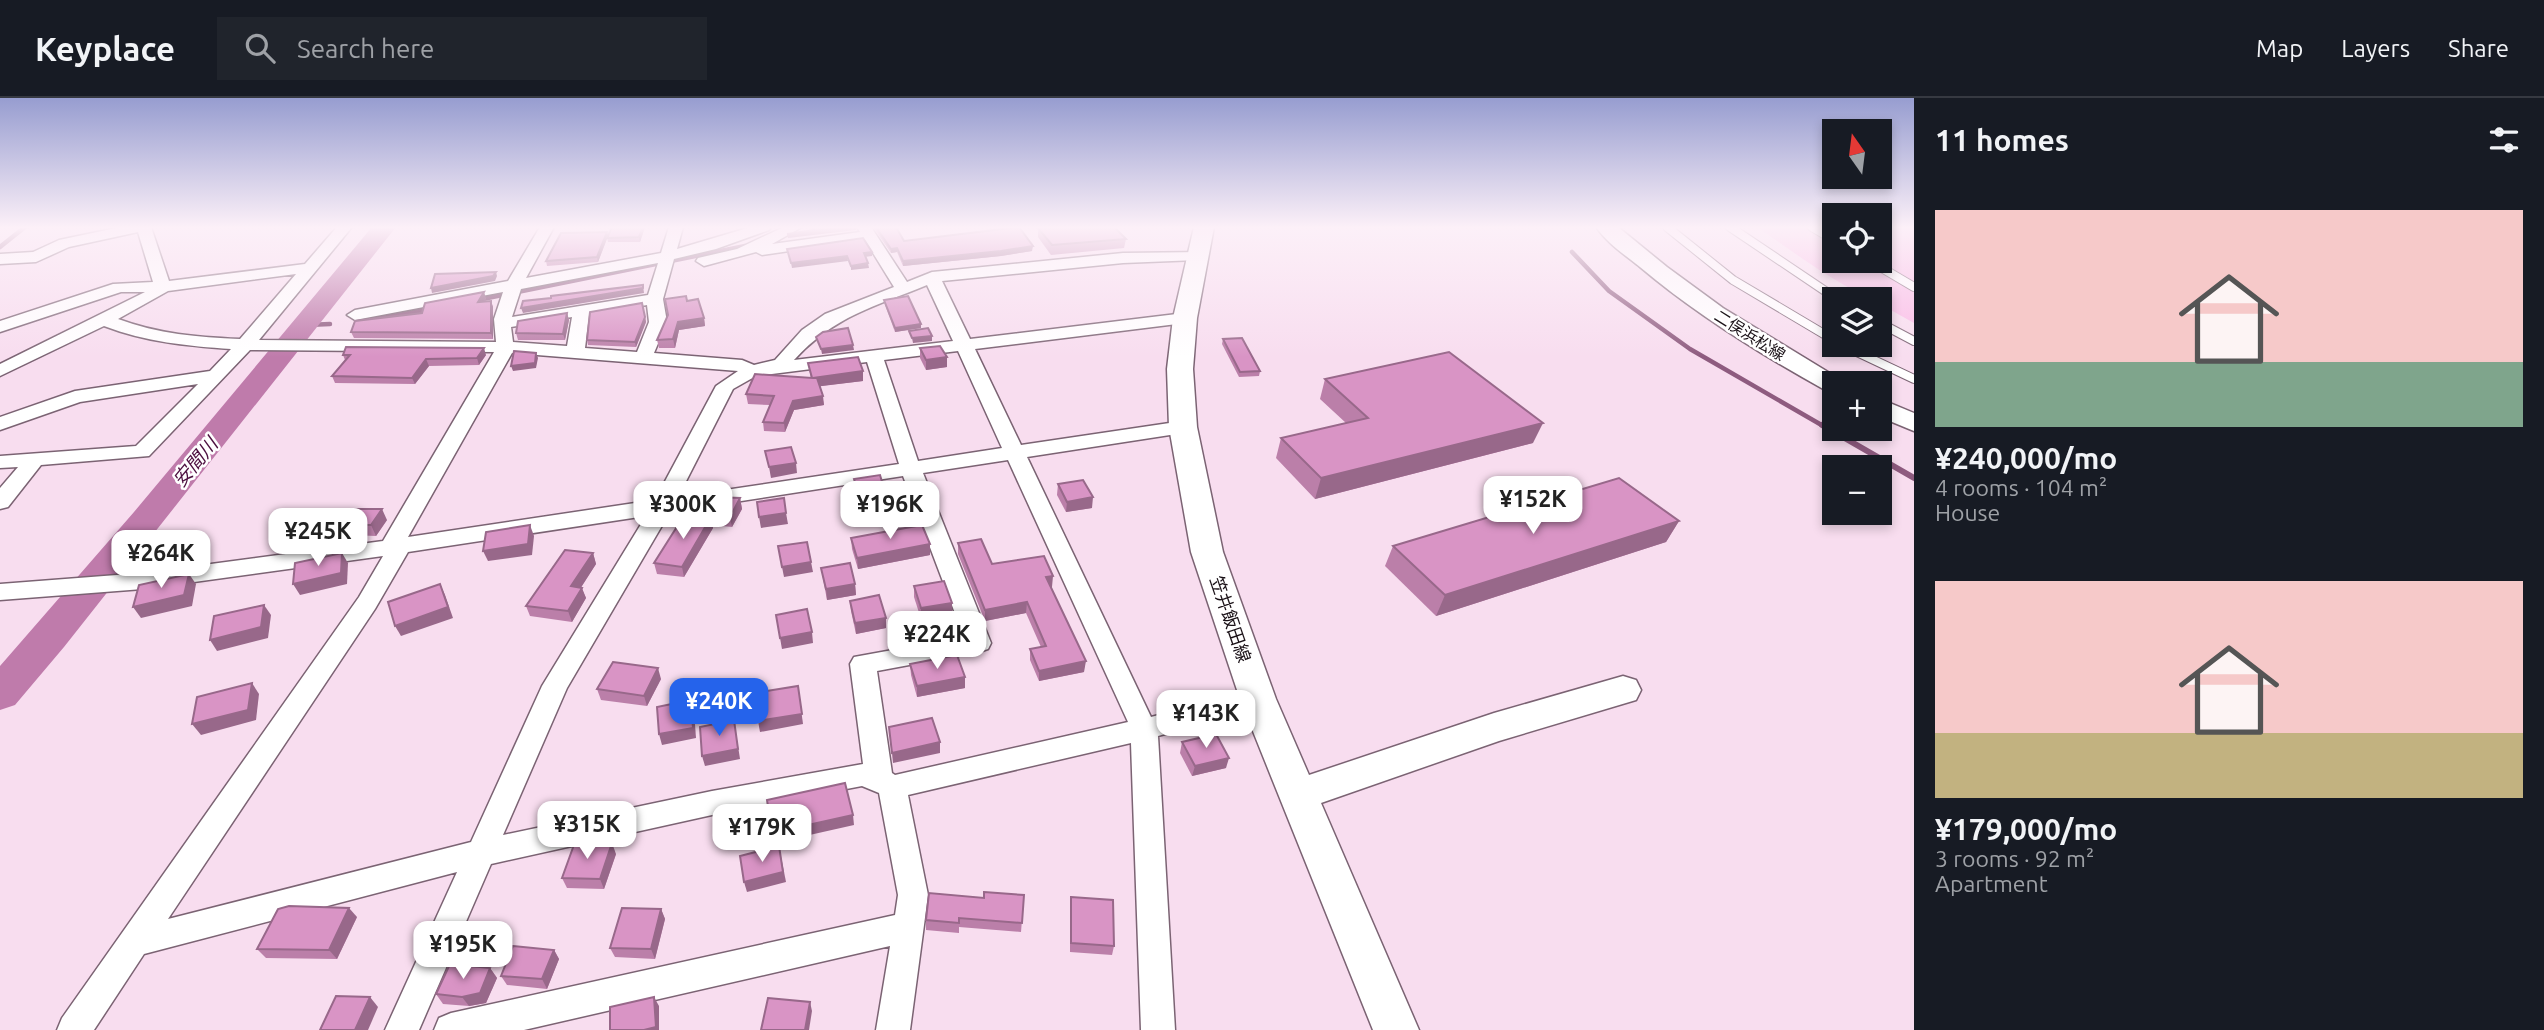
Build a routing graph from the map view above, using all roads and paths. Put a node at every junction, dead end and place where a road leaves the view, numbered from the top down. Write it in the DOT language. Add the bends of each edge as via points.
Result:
graph roads {
  1 [pos="157,270"];
  2 [pos="290,270"];
  3 [pos="307,270"];
  4 [pos="523,270"];
  5 [pos="627,270"];
  6 [pos="662,270"];
  7 [pos="891,270"];
  8 [pos="997,270"];
  9 [pos="1194,270"];
  10 [pos="1656,270"];
  11 [pos="1721,270"];
  12 [pos="1795,270"];
  13 [pos="1890,273"];
  14 [pos="932,277"];
  15 [pos="163,287"];
  16 [pos="1914,287"];
  17 [pos="902,288"];
  18 [pos="1822,289"];
  19 [pos="511,291"];
  20 [pos="655,299"];
  21 [pos="581,311"];
  22 [pos="355,316"];
  23 [pos="1185,318"];
  24 [pos="105,320"];
  25 [pos="504,323"];
  26 [pos="0,327"];
  27 [pos="1892,329"];
  28 [pos="1822,333"];
  29 [pos="1914,341"];
  30 [pos="251,344"];
  31 [pos="963,345"];
  32 [pos="506,348"];
  33 [pos="575,353"];
  34 [pos="874,356"];
  35 [pos="1867,357"];
  36 [pos="643,358"];
  37 [pos="0,371"];
  38 [pos="751,371"];
  39 [pos="213,376"];
  40 [pos="1822,378"];
  41 [pos="1914,379"];
  42 [pos="1892,413"];
  43 [pos="1914,423"];
  44 [pos="0,424"];
  45 [pos="1183,427"];
  46 [pos="1015,454"];
  47 [pos="35,460"];
  48 [pos="0,462"];
  49 [pos="911,469"];
  50 [pos="0,502"];
  51 [pos="663,506"];
  52 [pos="395,546"];
  53 [pos="0,592"];
  54 [pos="1623,690"];
  55 [pos="1258,699"];
  56 [pos="1144,729"];
  57 [pos="885,783"];
  58 [pos="1298,795"];
  59 [pos="480,853"];
  60 [pos="908,927"];
  61 [pos="135,942"];
  62 [pos="74,1030"];
  63 [pos="402,1030"];
  64 [pos="450,1030"];
  65 [pos="893,1030"];
  66 [pos="1158,1030"];
  67 [pos="1396,1030"];
  1 -- 15 [label="street"];
  2 -- 15 [label="street"];
  3 -- 30 [label="street"];
  4 -- 19 [label="street"];
  5 -- 19 [label="street"];
  6 -- 20 [label="street"];
  7 -- 17 [label="street"];
  8 -- 14 [label="street"];
  9 -- 23 [label="main road, 笠井飯田線"];
  10 -- 40 [label="main road, 二俣浜松線" via="1766,347"];
  11 -- 28 [label="lane"];
  12 -- 18 [label="lane"];
  13 -- 16 [label="lane"];
  14 -- 17 [label="street"];
  14 -- 31 [label="street"];
  15 -- 24 [label="street"];
  15 -- 26 [label="street" via="119,287"];
  17 -- 38 [label="street" via="831,318 808,334 781,364"];
  19 -- 22 [label="street"];
  19 -- 25 [label="street"];
  20 -- 21 [label="street"];
  20 -- 36 [label="street" via="658,322"];
  21 -- 25 [label="street"];
  21 -- 33 [label="street"];
  23 -- 31 [label="street"];
  23 -- 45 [label="main road, 笠井飯田線" via="1180,369"];
  24 -- 30 [label="street" via="139,333 185,341"];
  24 -- 37 [label="street"];
  25 -- 32 [label="street"];
  27 -- 29 [label="lane"];
  30 -- 32 [label="street"];
  30 -- 39 [label="street"];
  31 -- 34 [label="street"];
  31 -- 46 [label="street"];
  32 -- 33 [label="street"];
  32 -- 52 [label="street"];
  33 -- 36 [label="street"];
  34 -- 38 [label="street"];
  34 -- 49 [label="street"];
  35 -- 41 [label="lane"];
  36 -- 38 [label="street" via="742,365"];
  38 -- 51 [label="street" via="725,387"];
  39 -- 44 [label="street" via="75,397"];
  39 -- 47 [label="street" via="142,452"];
  42 -- 43 [label="main road"];
  45 -- 46 [label="street"];
  45 -- 55 [label="main road, 笠井飯田線" via="1207,552"];
  46 -- 49 [label="street"];
  46 -- 56 [label="street"];
  47 -- 48 [label="street"];
  47 -- 50 [label="street"];
  49 -- 51 [label="street"];
  49 -- 57 [label="street" via="979,643 863,664"];
  51 -- 52 [label="street"];
  51 -- 59 [label="street" via="555,686"];
  52 -- 53 [label="street" via="143,581"];
  52 -- 61 [label="street" via="367,603"];
  54 -- 58 [label="main road"];
  55 -- 56 [label="street"];
  55 -- 58 [label="main road, 笠井飯田線"];
  56 -- 57 [label="street"];
  56 -- 66 [label="street"];
  57 -- 59 [label="street" via="862,775"];
  57 -- 60 [label="street" via="913,895"];
  58 -- 67 [label="main road, 笠井飯田線"];
  59 -- 61 [label="street"];
  59 -- 63 [label="street"];
  60 -- 64 [label="street"];
  60 -- 65 [label="street"];
  61 -- 62 [label="street"];
}
